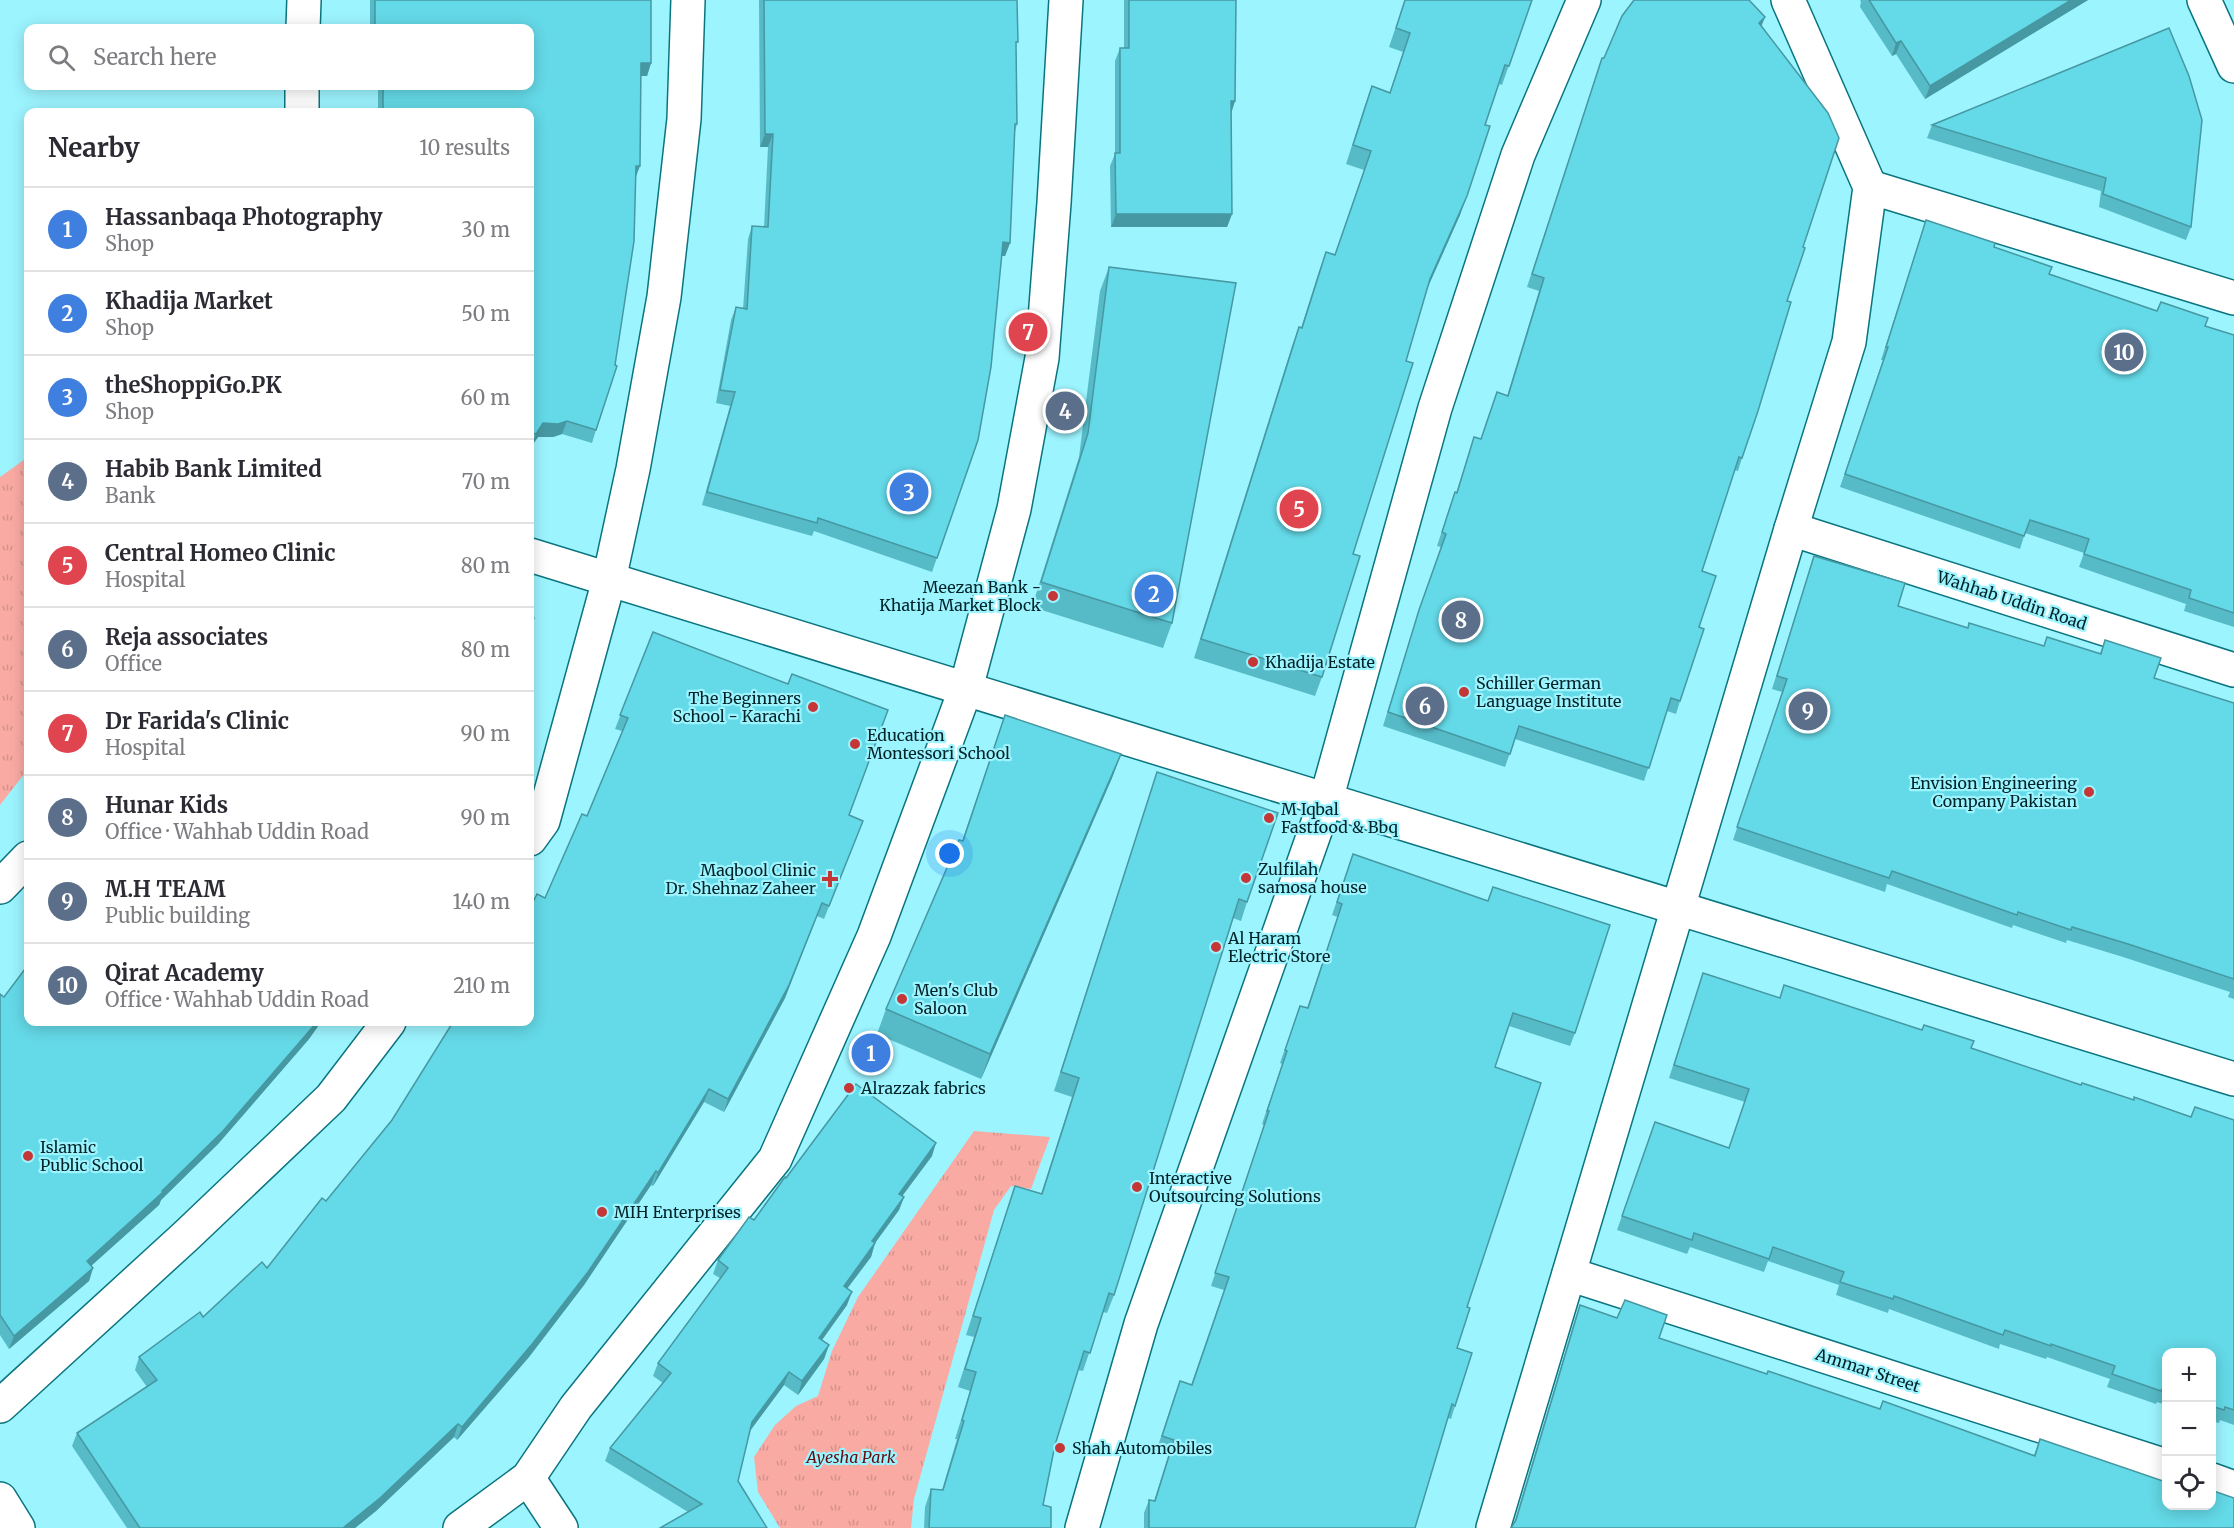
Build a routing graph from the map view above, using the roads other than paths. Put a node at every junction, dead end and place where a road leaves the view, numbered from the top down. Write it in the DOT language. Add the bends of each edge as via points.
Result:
graph roads {
  1 [pos="304,0"];
  2 [pos="688,0"];
  3 [pos="1066,0"];
  4 [pos="1584,0"];
  5 [pos="1788,0"];
  6 [pos="2204,0"];
  7 [pos="303,24"];
  8 [pos="2234,66"];
  9 [pos="302,90"];
  10 [pos="302,108"];
  11 [pos="1870,187"];
  12 [pos="2234,298"];
  13 [pos="1791,529"];
  14 [pos="534,556"];
  15 [pos="609,580"];
  16 [pos="2234,670"];
  17 [pos="966,688"];
  18 [pos="1326,800"];
  19 [pos="534,833"];
  20 [pos="24,862"];
  21 [pos="0,887"];
  22 [pos="1678,908"];
  23 [pos="386,1026"];
  24 [pos="2234,1078"];
  25 [pos="1569,1274"];
  26 [pos="0,1406"];
  27 [pos="2162,1465"];
  28 [pos="528,1478"];
  29 [pos="2216,1482"];
  30 [pos="2234,1488"];
  31 [pos="0,1499"];
  32 [pos="18,1528"];
  33 [pos="460,1528"];
  34 [pos="561,1528"];
  35 [pos="1082,1528"];
  36 [pos="1493,1528"];
  1 -- 7 [label="street"];
  2 -- 15 [label="street" via="684,120 664,297"];
  3 -- 17 [label="street" via="1042,358 1014,509"];
  4 -- 18 [label="street" via="1518,155 1435,408"];
  5 -- 11 [label="street"];
  6 -- 8 [label="street"];
  9 -- 10 [label="street"];
  11 -- 12 [label="street"];
  11 -- 13 [label="street" via="1850,342"];
  13 -- 16 [label="street, Wahhab Uddin Road"];
  13 -- 22 [label="street"];
  14 -- 15 [label="street"];
  15 -- 17 [label="street"];
  15 -- 19 [label="street" via="543,821"];
  17 -- 18 [label="street"];
  17 -- 28 [label="street" via="874,936 775,1159 576,1407"];
  18 -- 22 [label="street"];
  18 -- 35 [label="street" via="1141,1324"];
  20 -- 21 [label="street"];
  22 -- 24 [label="street"];
  22 -- 25 [label="street"];
  23 -- 26 [label="street" via="331,1098"];
  25 -- 27 [label="street, Ammar Street"];
  25 -- 36 [label="street"];
  28 -- 33 [label="street"];
  28 -- 34 [label="street"];
  29 -- 30 [label="street"];
  31 -- 32 [label="street"];
}
